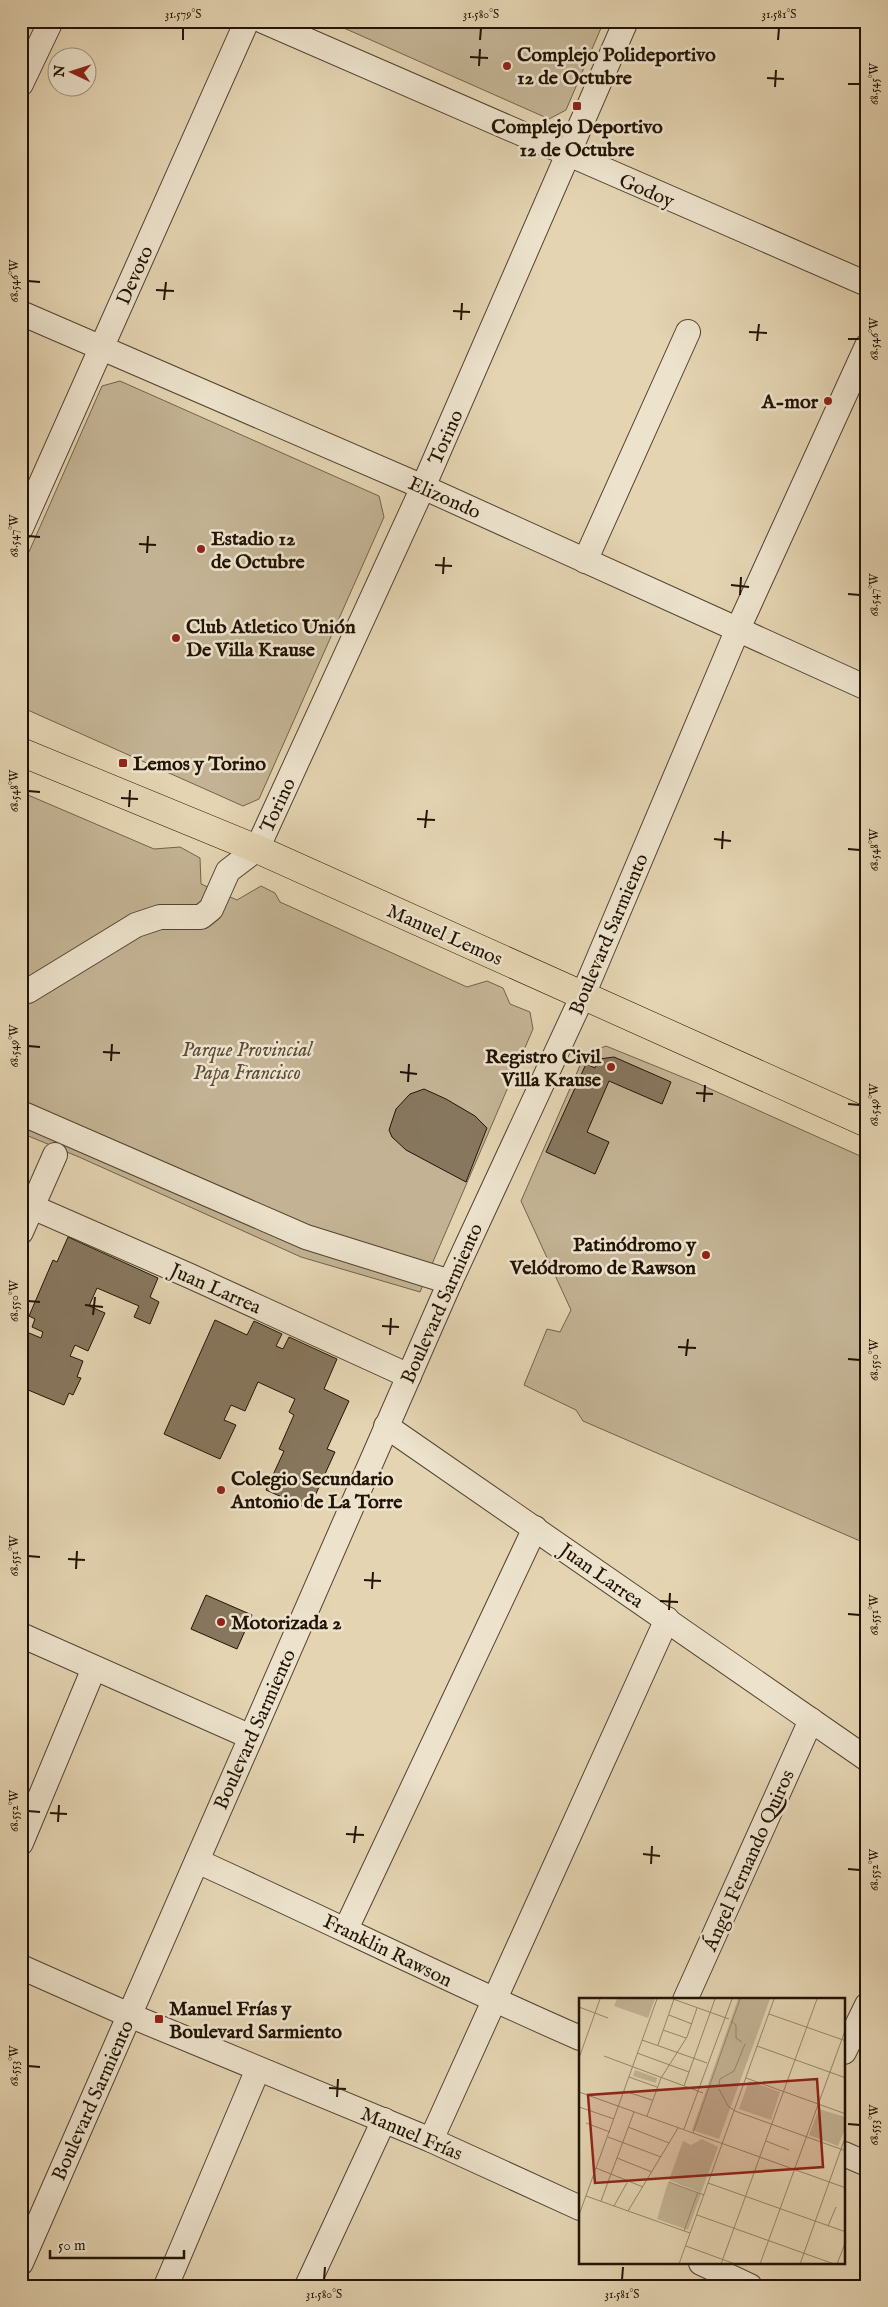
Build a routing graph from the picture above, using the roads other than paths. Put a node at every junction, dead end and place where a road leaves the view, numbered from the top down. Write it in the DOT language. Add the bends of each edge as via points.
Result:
graph roads {
  1 [pos="52,21"];
  2 [pos="247,21"];
  3 [pos="263,21"];
  4 [pos="626,21"];
  5 [pos="21,84"];
  6 [pos="569,156"];
  7 [pos="867,284"];
  8 [pos="21,313"];
  9 [pos="688,332"];
  10 [pos="867,346"];
  11 [pos="101,349"];
  12 [pos="423,487"];
  13 [pos="21,528"];
  14 [pos="585,561"];
  15 [pos="737,630"];
  16 [pos="867,688"];
  17 [pos="21,752"];
  18 [pos="257,849"];
  19 [pos="24,992"];
  20 [pos="583,995"];
  21 [pos="21,1113"];
  22 [pos="867,1123"];
  23 [pos="55,1155"];
  24 [pos="27,1205"];
  25 [pos="21,1232"];
  26 [pos="450,1282"];
  27 [pos="409,1376"];
  28 [pos="386,1426"];
  29 [pos="535,1528"];
  30 [pos="667,1619"];
  31 [pos="21,1635"];
  32 [pos="94,1668"];
  33 [pos="811,1720"];
  34 [pos="251,1737"];
  35 [pos="867,1759"];
  36 [pos="21,1843"];
  37 [pos="197,1860"];
  38 [pos="346,1929"];
  39 [pos="21,1967"];
  40 [pos="686,1998"];
  41 [pos="494,2000"];
  42 [pos="867,2005"];
  43 [pos="129,2015"];
  44 [pos="579,2038"];
  45 [pos="846,2048"];
  46 [pos="258,2069"];
  47 [pos="384,2120"];
  48 [pos="431,2140"];
  49 [pos="846,2155"];
  50 [pos="867,2164"];
  51 [pos="579,2208"];
  52 [pos="21,2263"];
  53 [pos="704,2264"];
  54 [pos="745,2276"];
  55 [pos="166,2286"];
  56 [pos="307,2286"];
  1 -- 5 [label="street"];
  2 -- 11 [label="street, Devoto"];
  3 -- 6 [label="street, Godoy"];
  4 -- 6 [label="street, Torino"];
  6 -- 7 [label="street, Godoy"];
  6 -- 12 [label="street, Torino"];
  8 -- 11 [label="street, Elizondo"];
  9 -- 14 [label="street"];
  10 -- 15 [label="street, Boulevard Sarmiento"];
  11 -- 12 [label="street, Elizondo"];
  11 -- 13 [label="street, Devoto"];
  12 -- 14 [label="street, Elizondo"];
  12 -- 18 [label="street, Torino"];
  14 -- 15 [label="street, Elizondo"];
  15 -- 16 [label="street, Elizondo"];
  15 -- 20 [label="street, Boulevard Sarmiento"];
  17 -- 18 [label="main road, Manuel Lemos"];
  18 -- 19 [label="street" via="228,871 211,909 201,918 160,917 136,925"];
  18 -- 20 [label="main road, Manuel Lemos"];
  20 -- 22 [label="main road, Manuel Lemos"];
  20 -- 26 [label="street, Boulevard Sarmiento"];
  21 -- 26 [label="street" via="306,1238"];
  23 -- 24 [label="street"];
  24 -- 25 [label="street"];
  24 -- 27 [label="street, Juan Larrea"];
  26 -- 27 [label="street, Boulevard Sarmiento"];
  27 -- 28 [label="street, Boulevard Sarmiento"];
  28 -- 29 [label="street, Juan Larrea"];
  28 -- 34 [label="street, Boulevard Sarmiento"];
  29 -- 30 [label="street, Juan Larrea"];
  29 -- 38 [label="street"];
  30 -- 33 [label="street, Juan Larrea"];
  30 -- 41 [label="street"];
  31 -- 32 [label="street"];
  32 -- 34 [label="street"];
  32 -- 36 [label="street"];
  33 -- 35 [label="street, Juan Larrea"];
  33 -- 40 [label="street, Ángel Fernando Quiros"];
  34 -- 37 [label="street, Boulevard Sarmiento"];
  37 -- 38 [label="street, Franklin Rawson"];
  37 -- 43 [label="street, Boulevard Sarmiento"];
  38 -- 41 [label="street, Franklin Rawson"];
  39 -- 43 [label="street, Manuel Frías"];
  41 -- 44 [label="street, Franklin Rawson"];
  41 -- 48 [label="street"];
  42 -- 45 [label="street"];
  43 -- 46 [label="street, Manuel Frías"];
  43 -- 52 [label="street, Boulevard Sarmiento"];
  46 -- 47 [label="street, Manuel Frías"];
  46 -- 55 [label="street"];
  47 -- 48 [label="street, Manuel Frías"];
  47 -- 56 [label="street"];
  48 -- 51 [label="street, Manuel Frías"];
  49 -- 50 [label="street"];
  53 -- 54 [label="street"];
}
